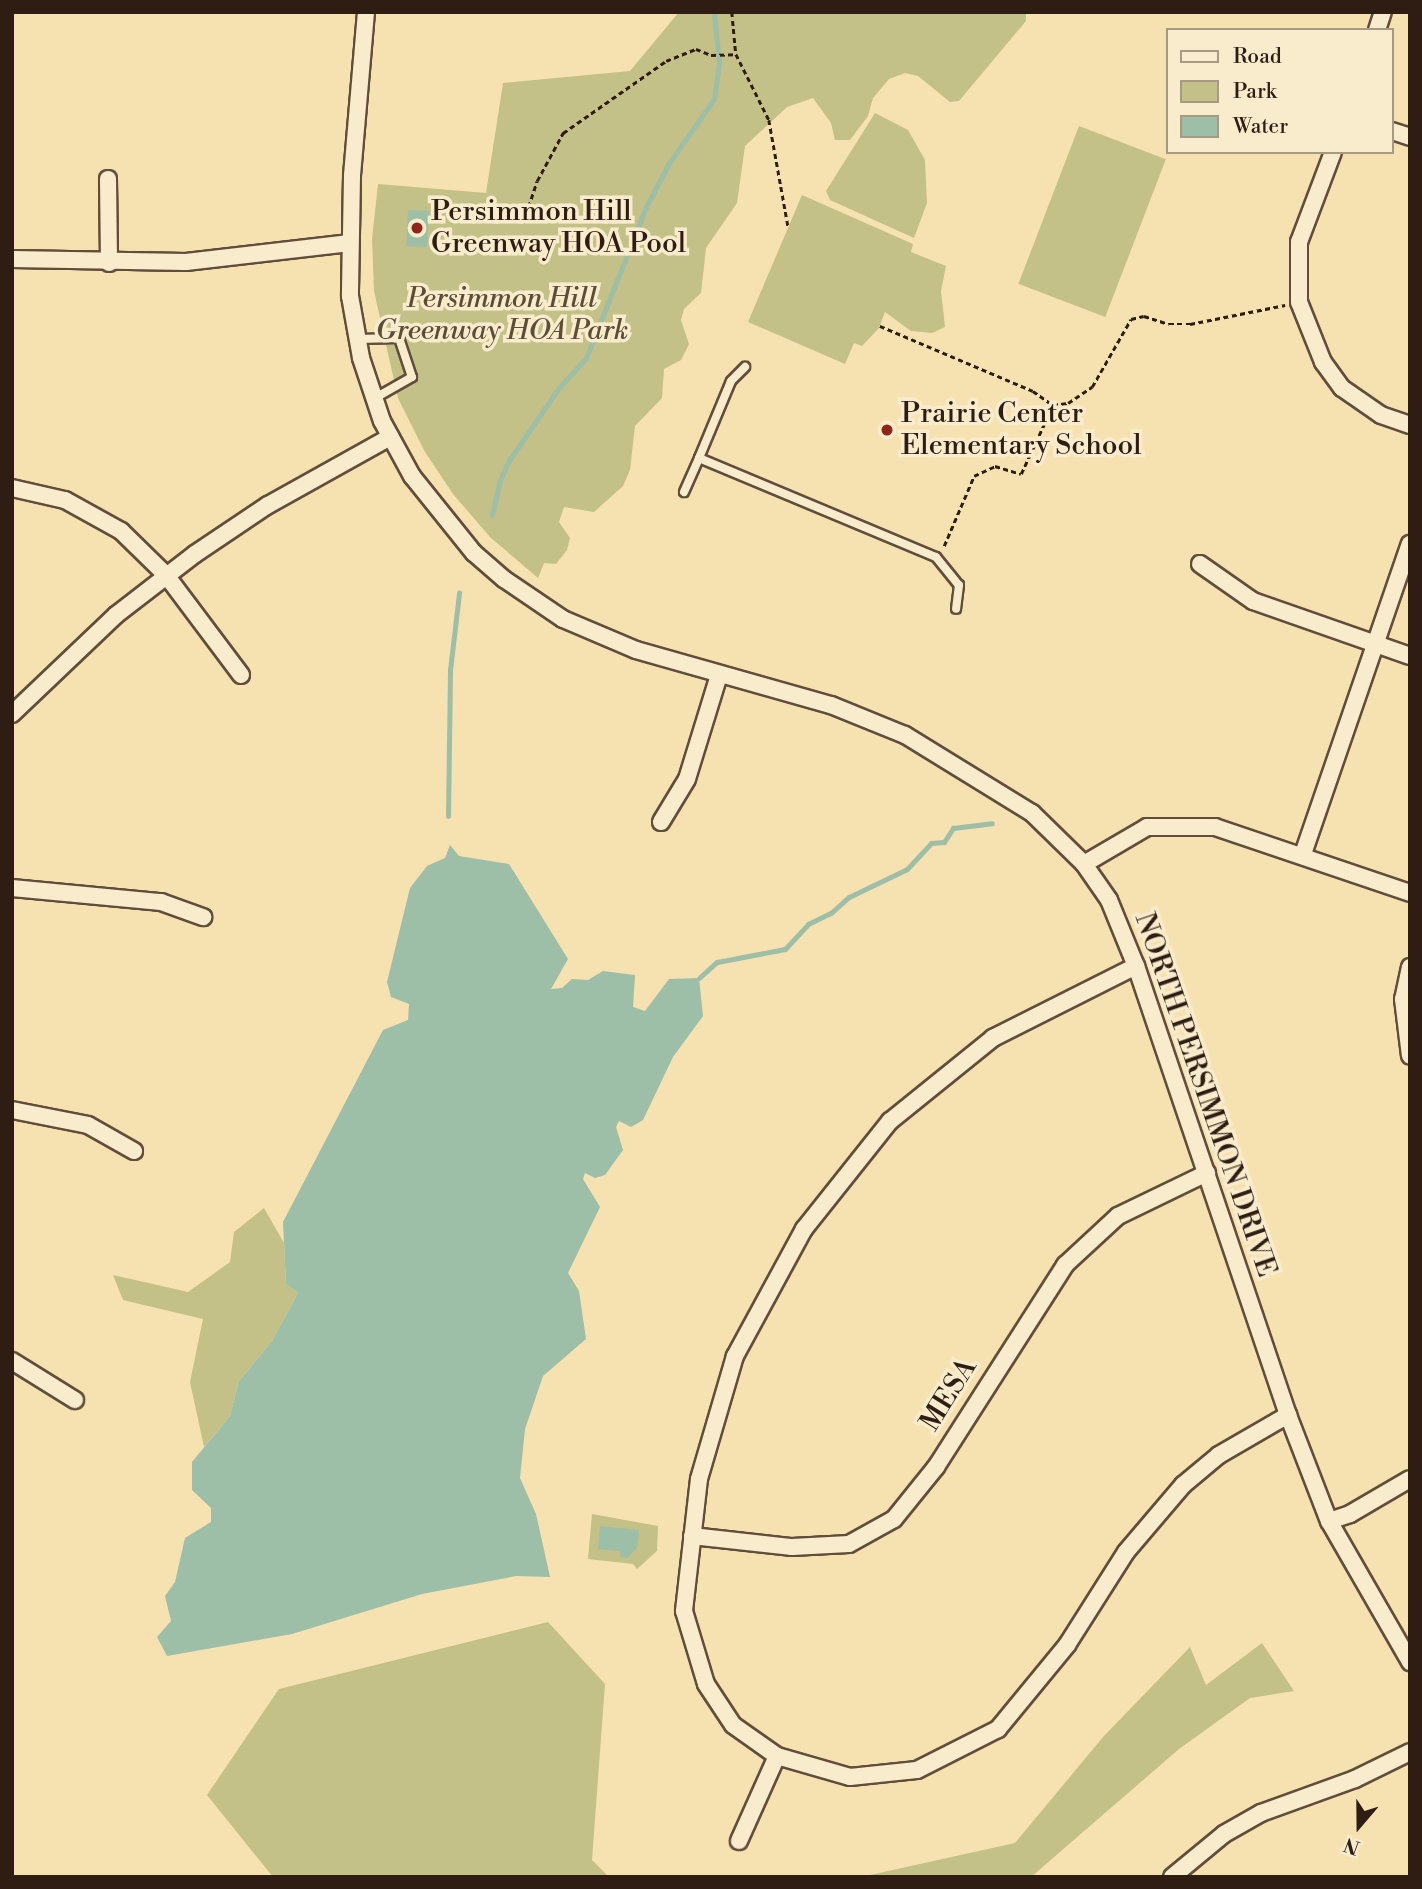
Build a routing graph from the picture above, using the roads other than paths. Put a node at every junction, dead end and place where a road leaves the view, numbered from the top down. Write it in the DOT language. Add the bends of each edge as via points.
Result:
graph roads {
  1 [pos="366,12"];
  2 [pos="1332,154"];
  3 [pos="108,179"];
  4 [pos="350,243"];
  5 [pos="12,259"];
  6 [pos="109,263"];
  7 [pos="357,339"];
  8 [pos="745,367"];
  9 [pos="375,398"];
  10 [pos="1410,425"];
  11 [pos="390,437"];
  12 [pos="699,458"];
  13 [pos="12,488"];
  14 [pos="684,492"];
  15 [pos="1410,544"];
  16 [pos="1200,564"];
  17 [pos="166,575"];
  18 [pos="956,609"];
  19 [pos="1373,643"];
  20 [pos="1410,656"];
  21 [pos="241,675"];
  22 [pos="719,675"];
  23 [pos="12,714"];
  24 [pos="661,822"];
  25 [pos="1303,854"];
  26 [pos="1084,864"];
  27 [pos="12,888"];
  28 [pos="1410,892"];
  29 [pos="203,917"];
  30 [pos="1136,966"];
  31 [pos="1410,967"];
  32 [pos="1410,1056"];
  33 [pos="12,1110"];
  34 [pos="134,1151"];
  35 [pos="1208,1173"];
  36 [pos="12,1361"];
  37 [pos="75,1400"];
  38 [pos="1288,1415"];
  39 [pos="1410,1479"];
  40 [pos="1329,1521"];
  41 [pos="692,1536"];
  42 [pos="1410,1662"];
  43 [pos="1410,1752"];
  44 [pos="778,1756"];
  45 [pos="739,1841"];
  46 [pos="1172,1877"];
  1 -- 4 [label="street, NORTH PERSIMMON DRIVE"];
  2 -- 10 [label="street" via="1299,242 1299,302 1323,362 1342,388 1381,415"];
  3 -- 6 [label="street"];
  4 -- 6 [label="street" via="186,262"];
  4 -- 7 [label="street, NORTH PERSIMMON DRIVE" via="350,296"];
  5 -- 6 [label="street"];
  7 -- 9 [label="street, NORTH PERSIMMON DRIVE"];
  7 -- 9 [label="lane" via="399,338 412,377"];
  8 -- 12 [label="lane" via="732,382"];
  9 -- 11 [label="street, NORTH PERSIMMON DRIVE"];
  11 -- 17 [label="street" via="268,505"];
  11 -- 22 [label="street, NORTH PERSIMMON DRIVE" via="436,511 505,579 563,619 616,643"];
  12 -- 14 [label="lane"];
  12 -- 18 [label="lane" via="936,557 959,585"];
  13 -- 17 [label="street" via="65,500 94,513 121,530"];
  15 -- 19 [label="street"];
  16 -- 19 [label="street" via="1253,601"];
  17 -- 21 [label="street"];
  17 -- 23 [label="street" via="106,624"];
  19 -- 20 [label="street"];
  19 -- 25 [label="street" via="1344,743"];
  22 -- 24 [label="street" via="688,779"];
  22 -- 26 [label="street, NORTH PERSIMMON DRIVE" via="831,705 905,735 1032,813"];
  25 -- 26 [label="street" via="1215,827 1147,827"];
  25 -- 28 [label="street"];
  26 -- 30 [label="street, NORTH PERSIMMON DRIVE" via="1109,900"];
  27 -- 29 [label="street" via="161,902"];
  30 -- 35 [label="street, NORTH PERSIMMON DRIVE"];
  30 -- 41 [label="street" via="993,1038 890,1121 804,1229 735,1356 699,1479"];
  31 -- 32 [label="street" via="1404,999"];
  33 -- 34 [label="street" via="89,1125"];
  35 -- 38 [label="street, NORTH PERSIMMON DRIVE"];
  35 -- 41 [label="street, MESA" via="1118,1216 1065,1265 936,1467 894,1519 849,1544 792,1547"];
  36 -- 37 [label="street"];
  38 -- 40 [label="street, NORTH PERSIMMON DRIVE"];
  38 -- 44 [label="street" via="1219,1455 1183,1485 1126,1552 1067,1645 998,1729 917,1770 850,1777"];
  39 -- 40 [label="street"];
  40 -- 42 [label="street, NORTH PERSIMMON DRIVE"];
  41 -- 44 [label="street" via="684,1611 706,1685 733,1726"];
  43 -- 46 [label="street" via="1355,1779 1261,1813 1224,1834"];
  44 -- 45 [label="street"];
}
